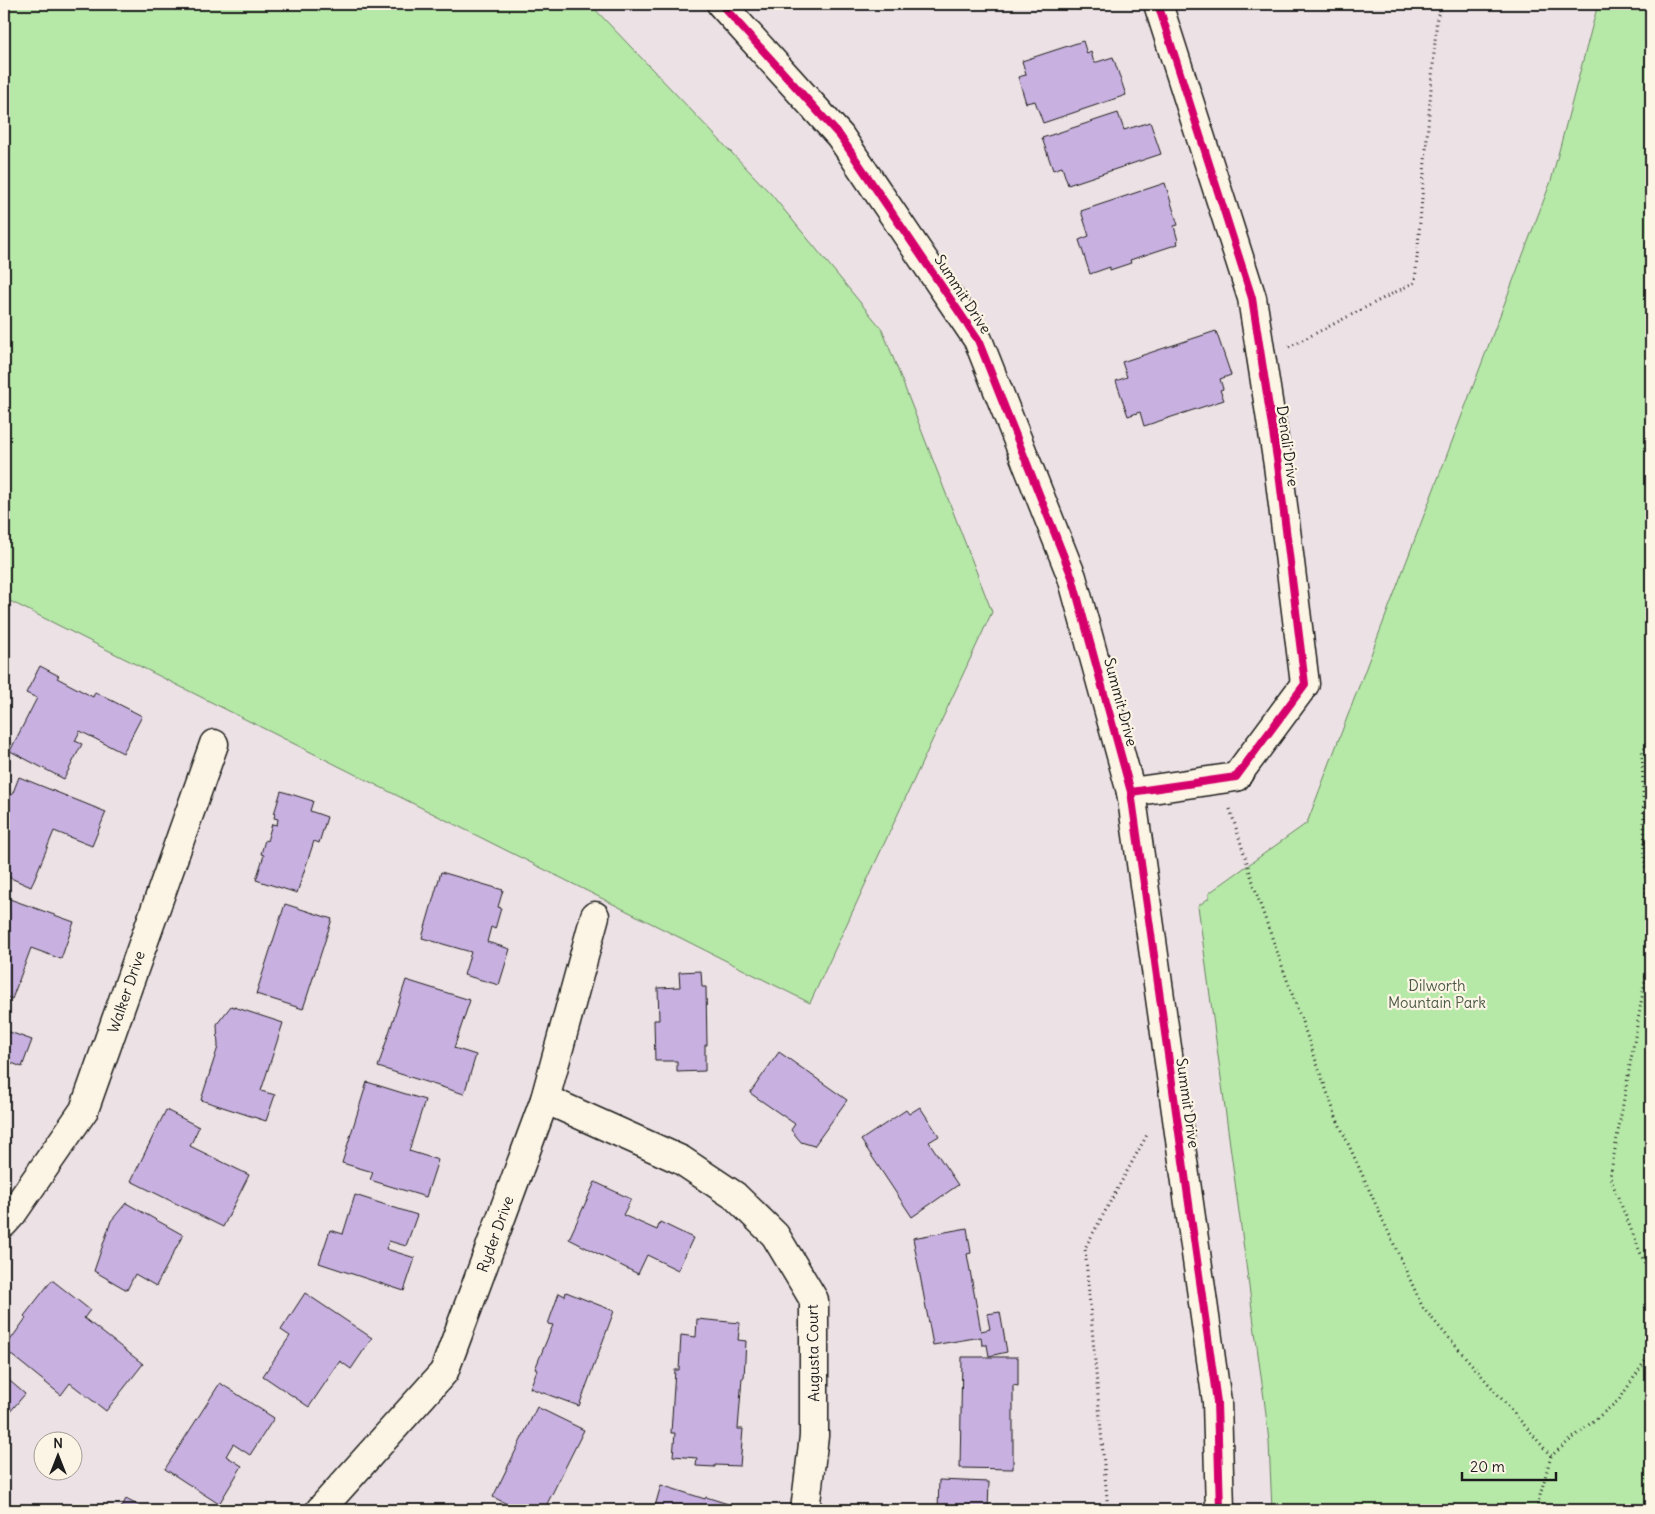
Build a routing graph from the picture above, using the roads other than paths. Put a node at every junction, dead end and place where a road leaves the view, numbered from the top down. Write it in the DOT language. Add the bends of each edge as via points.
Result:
graph roads {
  1 [pos="720,4"];
  2 [pos="1158,4"];
  3 [pos="214,744"];
  4 [pos="1130,792"];
  5 [pos="595,916"];
  6 [pos="544,1099"];
  7 [pos="4,1223"];
  8 [pos="320,1510"];
  9 [pos="805,1510"];
  10 [pos="1220,1510"];
  1 -- 4 [label="street, Summit Drive" via="840,136 978,340 1072,577"];
  2 -- 4 [label="street, Denali Drive" via="1252,298 1278,465 1305,684 1236,777"];
  3 -- 7 [label="street, Walker Drive" via="84,1110"];
  4 -- 10 [label="street, Summit Drive" via="1217,1402"];
  5 -- 6 [label="street, Ryder Drive"];
  6 -- 8 [label="street, Ryder Drive" via="444,1372"];
  6 -- 9 [label="street, Augusta Court" via="681,1160 735,1196 775,1235 814,1300 814,1436"];
}
